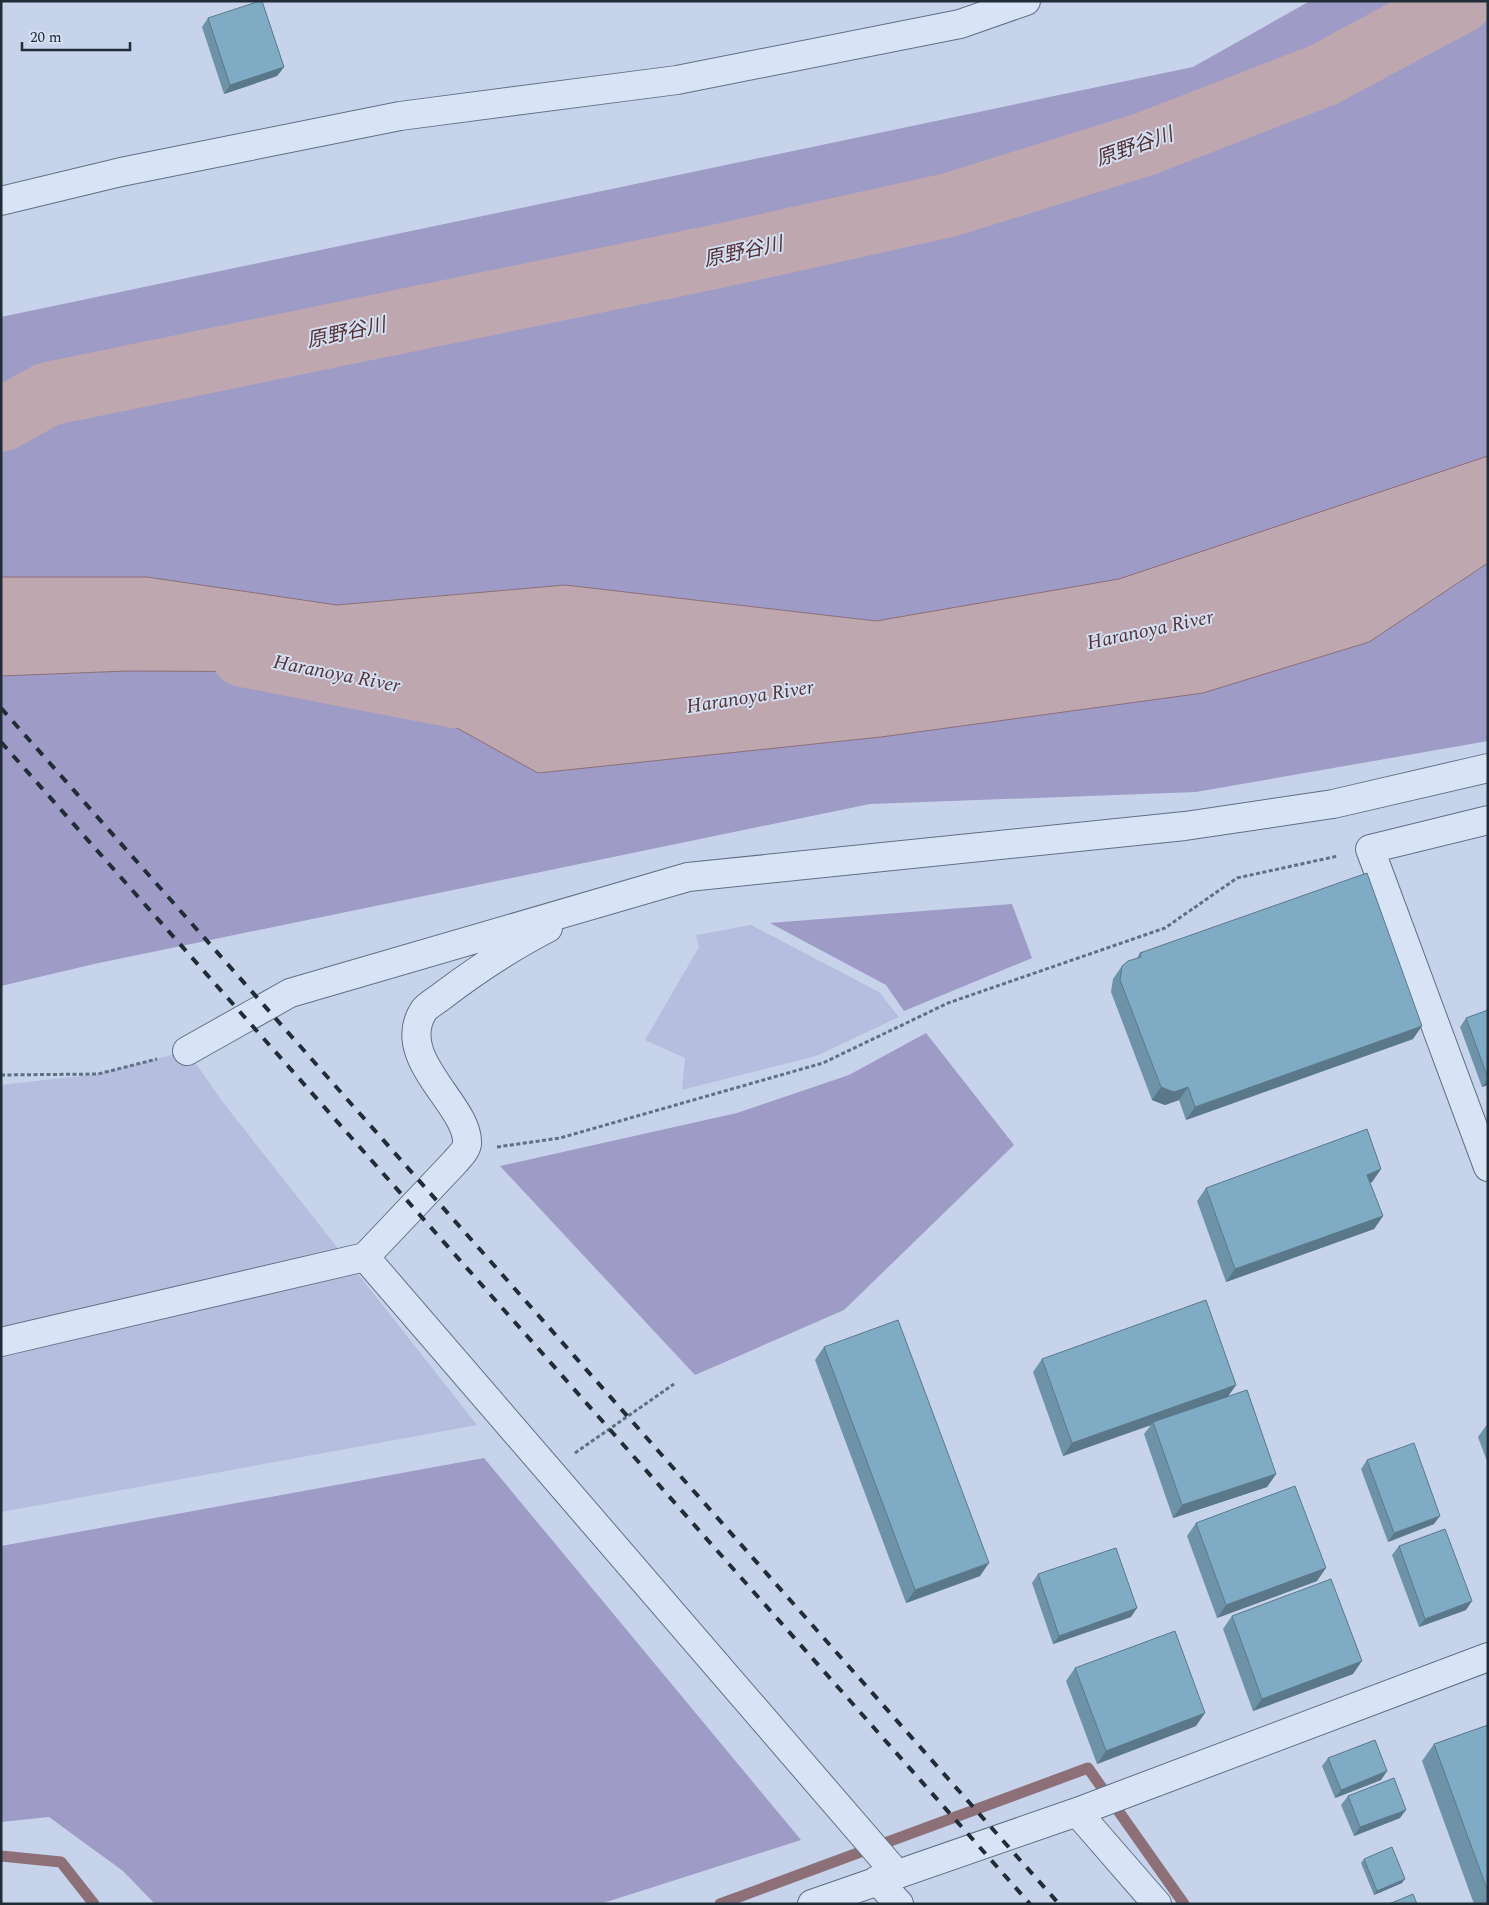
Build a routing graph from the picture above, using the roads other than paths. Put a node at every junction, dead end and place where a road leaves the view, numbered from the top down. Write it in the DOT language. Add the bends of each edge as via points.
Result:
graph roads {
  1 [pos="1026,1"];
  2 [pos="1,201"];
  3 [pos="1488,768"];
  4 [pos="1488,820"];
  5 [pos="597,902"];
  6 [pos="187,1051"];
  7 [pos="1488,1167"];
  8 [pos="365,1257"];
  9 [pos="1,1342"];
  10 [pos="1488,1657"];
  11 [pos="1077,1812"];
  12 [pos="886,1877"];
  13 [pos="812,1904"];
  14 [pos="898,1904"];
  15 [pos="1157,1904"];
  1 -- 2 [label="street" via="960,24 696,76 400,116 121,172"];
  3 -- 5 [label="street" via="1333,804 1185,826 688,877"];
  4 -- 7 [label="street" via="1370,849"];
  5 -- 6 [label="street" via="290,992"];
  5 -- 8 [label="street" via="526,939 424,1010 416,1036 428,1073 466,1130 467,1147"];
  8 -- 9 [label="street"];
  8 -- 12 [label="street" via="550,1470"];
  10 -- 11 [label="street"];
  11 -- 12 [label="street"];
  11 -- 15 [label="street"];
  12 -- 13 [label="street"];
  12 -- 14 [label="street"];
}
